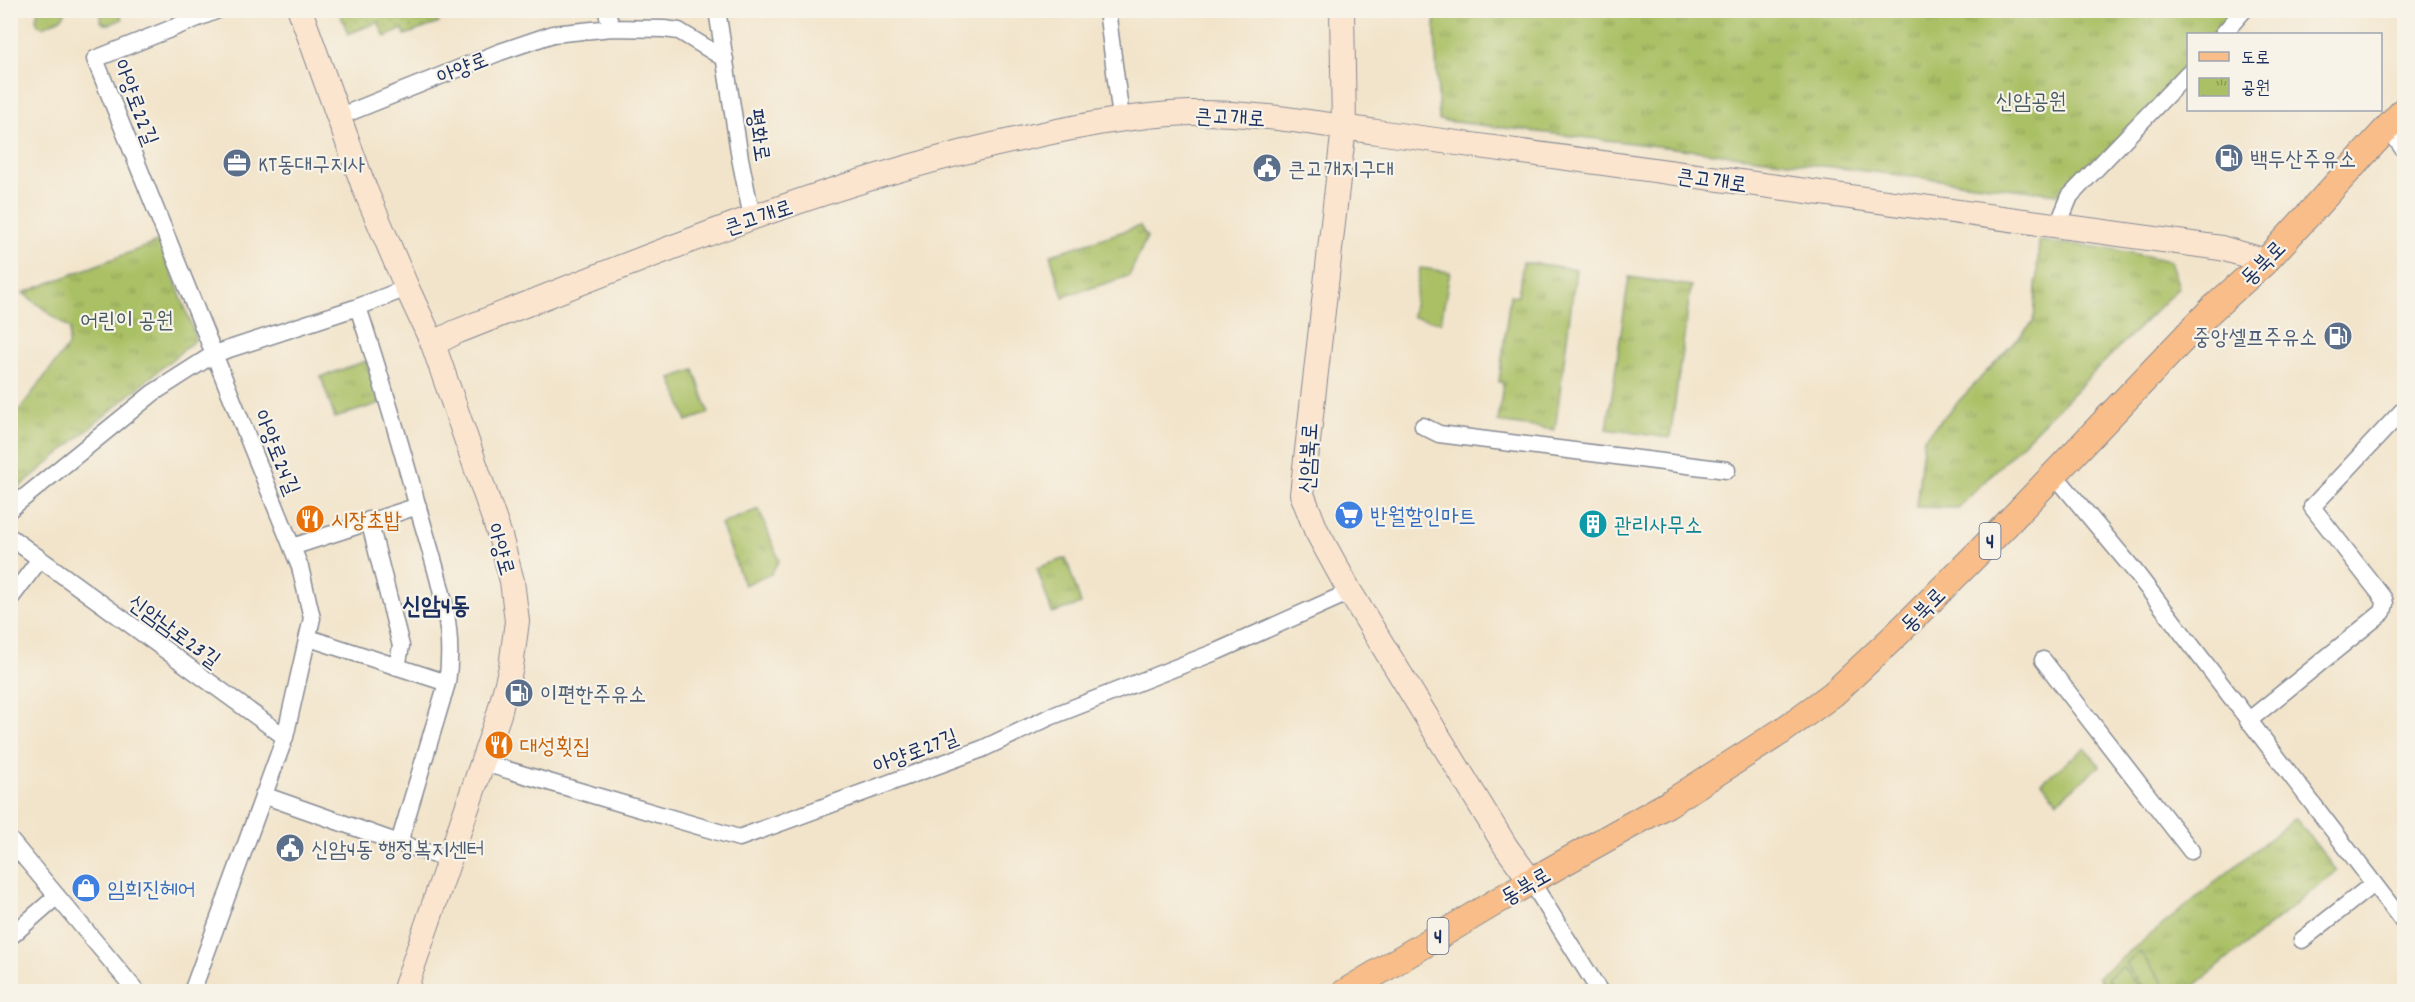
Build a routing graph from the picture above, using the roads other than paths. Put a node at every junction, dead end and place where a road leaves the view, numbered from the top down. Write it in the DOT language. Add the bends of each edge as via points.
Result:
graph roads {
  1 [pos="218,10"];
  2 [pos="300,10"];
  3 [pos="606,10"];
  4 [pos="717,10"];
  5 [pos="1107,10"];
  6 [pos="1342,10"];
  7 [pos="2244,10"];
  8 [pos="612,28"];
  9 [pos="2224,33"];
  10 [pos="725,59"];
  11 [pos="2187,74"];
  12 [pos="338,117"];
  13 [pos="1121,118"];
  14 [pos="2396,119"];
  15 [pos="1344,128"];
  16 [pos="2404,150"];
  17 [pos="145,183"];
  18 [pos="752,218"];
  19 [pos="2058,225"];
  20 [pos="2266,261"];
  21 [pos="407,288"];
  22 [pos="358,307"];
  23 [pos="433,344"];
  24 [pos="214,354"];
  25 [pos="2404,409"];
  26 [pos="1423,426"];
  27 [pos="1727,470"];
  28 [pos="2054,474"];
  29 [pos="417,506"];
  30 [pos="10,509"];
  31 [pos="369,520"];
  32 [pos="10,537"];
  33 [pos="292,547"];
  34 [pos="40,559"];
  35 [pos="1350,592"];
  36 [pos="10,599"];
  37 [pos="309,638"];
  38 [pos="2043,660"];
  39 [pos="397,667"];
  40 [pos="447,683"];
  41 [pos="2248,721"];
  42 [pos="285,737"];
  43 [pos="484,763"];
  44 [pos="263,795"];
  45 [pos="10,840"];
  46 [pos="399,843"];
  47 [pos="2191,851"];
  48 [pos="450,860"];
  49 [pos="1532,880"];
  50 [pos="2373,884"];
  51 [pos="57,896"];
  52 [pos="2404,923"];
  53 [pos="10,937"];
  54 [pos="2302,940"];
  55 [pos="137,992"];
  56 [pos="192,992"];
  57 [pos="404,992"];
  58 [pos="1346,992"];
  59 [pos="1600,992"];
  1 -- 17 [label="street, 아양로22길" via="95,59"];
  2 -- 12 [label="main road, 아양로"];
  3 -- 8 [label="street"];
  4 -- 10 [label="street, 평화로"];
  5 -- 13 [label="street"];
  6 -- 15 [label="main road, 신암북로"];
  7 -- 9 [label="street"];
  8 -- 10 [label="street" via="679,31"];
  8 -- 12 [label="street, 아양로" via="553,34"];
  10 -- 18 [label="street, 평화로"];
  11 -- 19 [label="street" via="2070,196"];
  12 -- 21 [label="main road, 아양로"];
  13 -- 15 [label="main road, 큰고개로" via="1191,113 1244,115"];
  13 -- 18 [label="main road, 큰고개로" via="982,147"];
  14 -- 16 [label="street"];
  14 -- 20 [label="main road, 동북로 / 4"];
  15 -- 19 [label="main road, 큰고개로"];
  15 -- 35 [label="main road, 신암북로" via="1302,494 1307,512"];
  17 -- 24 [label="street, 아양로24길"];
  18 -- 23 [label="main road, 큰고개로"];
  19 -- 20 [label="main road, 큰고개로" via="2221,248"];
  20 -- 28 [label="main road, 동북로 / 4" via="2210,311"];
  21 -- 22 [label="street"];
  21 -- 23 [label="main road, 아양로"];
  22 -- 24 [label="street"];
  22 -- 29 [label="street" via="401,440"];
  23 -- 43 [label="main road, 아양로" via="500,536 517,621 512,668"];
  24 -- 30 [label="street" via="153,393"];
  24 -- 33 [label="street, 아양로24길"];
  25 -- 41 [label="street" via="2312,507 2384,599 2383,612"];
  26 -- 27 [label="street" via="1438,434"];
  28 -- 41 [label="street" via="2133,569"];
  28 -- 49 [label="main road, 동북로 / 4" via="1833,694 1668,804"];
  29 -- 31 [label="street"];
  29 -- 40 [label="street" via="438,575 450,640"];
  31 -- 33 [label="street"];
  31 -- 39 [label="street" via="400,646"];
  32 -- 34 [label="street, 신암남로23길"];
  33 -- 37 [label="street, 아양로24길" via="312,618"];
  34 -- 36 [label="street"];
  34 -- 42 [label="street, 신암남로23길"];
  35 -- 43 [label="street, 아양로27길" via="982,749 739,838"];
  35 -- 49 [label="main road, 신암북로" via="1506,847"];
  37 -- 39 [label="street"];
  37 -- 42 [label="street"];
  38 -- 47 [label="street"];
  39 -- 40 [label="street"];
  40 -- 46 [label="street"];
  41 -- 50 [label="street"];
  42 -- 44 [label="street"];
  43 -- 48 [label="main road, 아양로"];
  44 -- 46 [label="street"];
  44 -- 56 [label="street"];
  45 -- 51 [label="street"];
  46 -- 48 [label="street"];
  48 -- 57 [label="main road, 아양로"];
  49 -- 58 [label="main road, 동북로 / 4"];
  49 -- 59 [label="street"];
  50 -- 52 [label="street"];
  50 -- 54 [label="street"];
  51 -- 53 [label="street"];
  51 -- 55 [label="street"];
}
